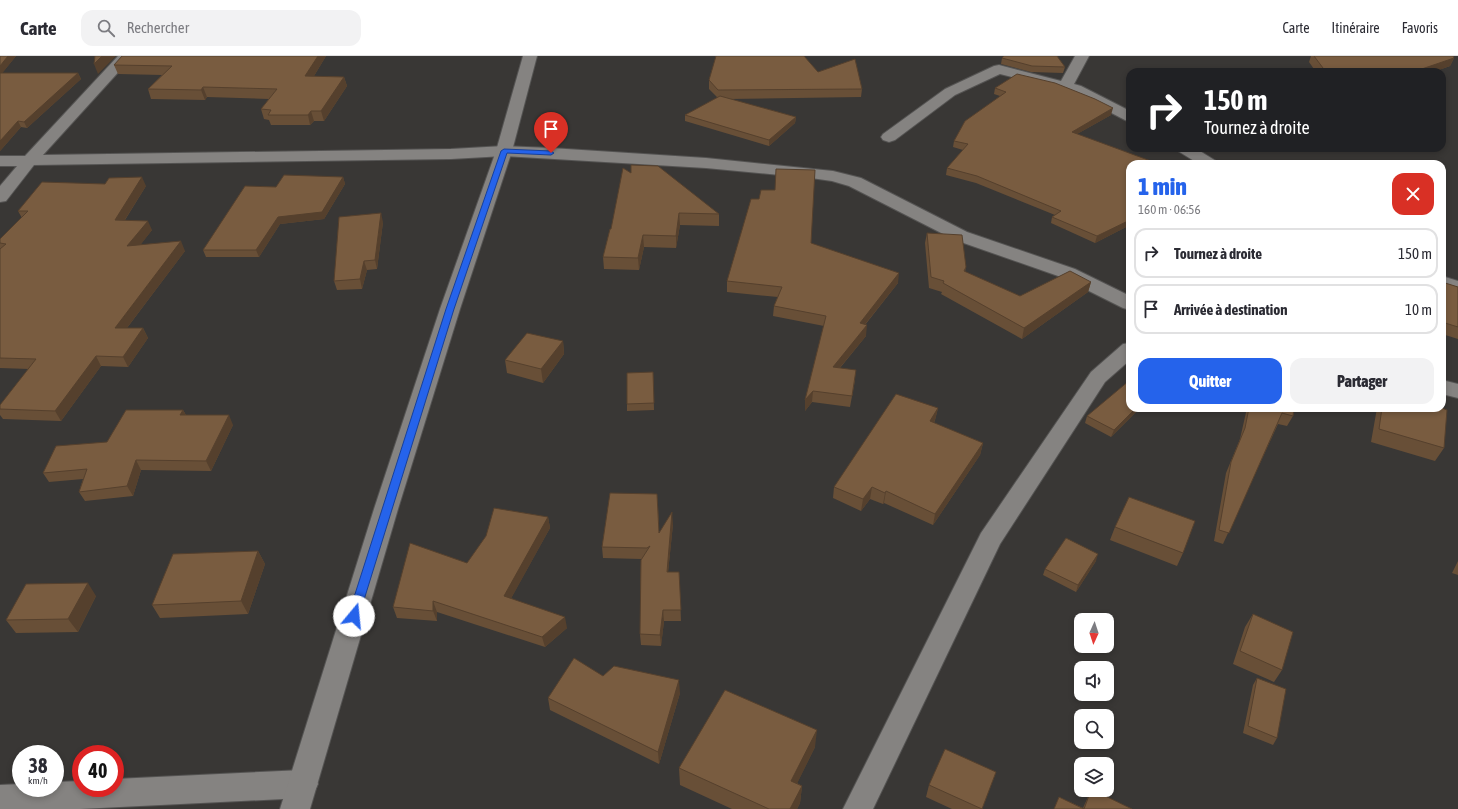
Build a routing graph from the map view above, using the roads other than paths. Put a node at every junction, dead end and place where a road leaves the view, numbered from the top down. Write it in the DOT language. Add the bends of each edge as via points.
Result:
graph roads {
  1 [pos="126,56"];
  2 [pos="530,56"];
  3 [pos="1082,56"];
  4 [pos="1065,87"];
  5 [pos="1126,115"];
  6 [pos="889,137"];
  7 [pos="504,151"];
  8 [pos="1190,152"];
  9 [pos="30,160"];
  10 [pos="1204,160"];
  11 [pos="0,161"];
  12 [pos="0,197"];
  13 [pos="1446,283"];
  14 [pos="1458,287"];
  15 [pos="1126,302"];
  16 [pos="1126,352"];
  17 [pos="1446,388"];
  18 [pos="1458,391"];
  19 [pos="299,797"];
  20 [pos="0,799"];
  21 [pos="858,809"];
  1 -- 9 [label="street"];
  2 -- 7 [label="street"];
  3 -- 4 [label="street"];
  4 -- 5 [label="street" via="1076,89"];
  4 -- 6 [label="street" via="999,69 950,92"];
  7 -- 9 [label="street"];
  7 -- 15 [label="street" via="625,157 833,176 855,182 961,236 1068,273"];
  7 -- 19 [label="street" via="386,509"];
  8 -- 10 [label="street"];
  9 -- 11 [label="street"];
  9 -- 12 [label="street"];
  13 -- 14 [label="street"];
  16 -- 21 [label="street" via="1098,377 990,540"];
  17 -- 18 [label="street"];
  19 -- 20 [label="street"];
}
